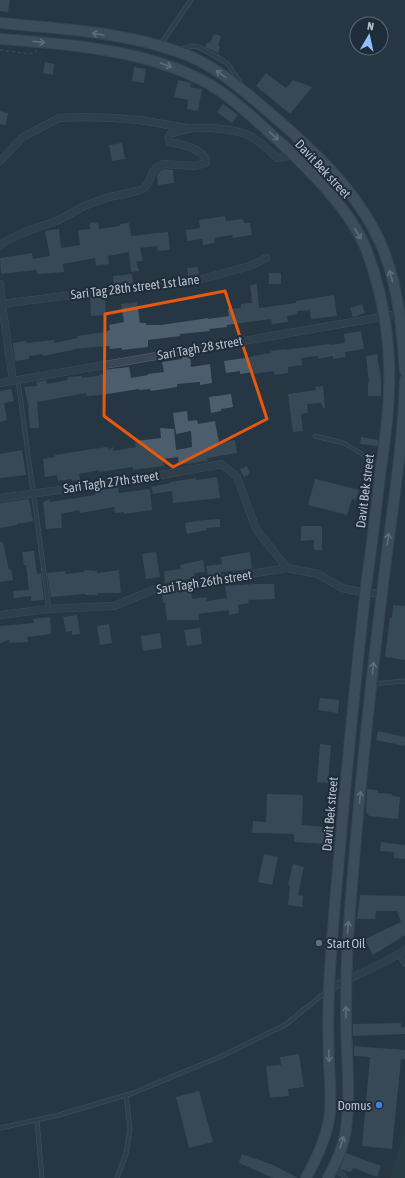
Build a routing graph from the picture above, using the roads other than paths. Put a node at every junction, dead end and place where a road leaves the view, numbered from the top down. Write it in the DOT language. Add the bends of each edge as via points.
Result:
graph roads {
  1 [pos="191,0"];
  2 [pos="0,23"];
  3 [pos="0,40"];
  4 [pos="159,46"];
  5 [pos="189,129"];
  6 [pos="294,155"];
  7 [pos="0,161"];
  8 [pos="0,246"];
  9 [pos="266,258"];
  10 [pos="0,284"];
  11 [pos="401,302"];
  12 [pos="1,304"];
  13 [pos="400,314"];
  14 [pos="384,317"];
  15 [pos="405,372"];
  16 [pos="15,380"];
  17 [pos="405,380"];
  18 [pos="0,383"];
  19 [pos="315,436"];
  20 [pos="382,467"];
  21 [pos="34,493"];
  22 [pos="0,498"];
  23 [pos="287,568"];
  24 [pos="366,593"];
  25 [pos="381,593"];
  26 [pos="49,609"];
  27 [pos="0,615"];
  28 [pos="405,681"];
  29 [pos="371,684"];
  30 [pos="405,950"];
  31 [pos="398,955"];
  32 [pos="405,964"];
  33 [pos="346,980"];
  34 [pos="329,989"];
  35 [pos="126,1095"];
  36 [pos="37,1120"];
  37 [pos="0,1128"];
  38 [pos="333,1168"];
  39 [pos="42,1178"];
  40 [pos="116,1178"];
  41 [pos="306,1178"];
  42 [pos="328,1178"];
  43 [pos="345,1178"];
  1 -- 4 [label="lane"];
  4 -- 2 [label="main road, Davit Bek street, one-way" via="74,30"];
  3 -- 6 [label="main road, Davit Bek street, one-way" via="76,46 117,53 151,60 186,72 211,85 248,112"];
  11 -- 4 [label="main road, Davit Bek street, one-way" via="380,243 367,218 322,160 220,73 193,58"];
  5 -- 6 [label="street" via="230,130 250,136 277,158"];
  5 -- 7 [label="street" via="139,120 82,116 59,118 24,137"];
  5 -- 8 [label="street" via="170,134 170,142 193,148 203,154 206,163 194,166 157,166 143,189 84,206 59,220 6,240"];
  6 -- 14 [label="main road, Davit Bek street, one-way" via="323,184 361,240 380,291"];
  9 -- 12 [label="street, Sari Tag 28th street 1st lane" via="250,266 202,280"];
  10 -- 12 [label="street"];
  11 -- 13 [label="main road, Davit Bek street"];
  12 -- 16 [label="street"];
  13 -- 14 [label="street, Sari Tagh 28 street"];
  13 -- 15 [label="main road, Davit Bek street"];
  14 -- 16 [label="street, Sari Tagh 28 street"];
  14 -- 20 [label="main road, Davit Bek street" via="389,392"];
  16 -- 18 [label="street, Sari Tagh 28 street"];
  16 -- 21 [label="lane"];
  25 -- 17 [label="main road, one-way" via="399,455"];
  19 -- 20 [label="lane" via="344,443"];
  20 -- 24 [label="main road, Davit Bek street"];
  21 -- 22 [label="street, Sari Tagh 27th street"];
  21 -- 23 [label="street, Sari Tagh 27th street" via="134,480 222,464 236,477 256,529"];
  21 -- 26 [label="lane"];
  23 -- 24 [label="street, Sari Tagh 26th street" via="318,574 342,588"];
  23 -- 26 [label="street, Sari Tagh 26th street" via="153,590 114,606"];
  24 -- 25 [label="street, Sari Tagh 26th street"];
  24 -- 34 [label="main road, Davit Bek street" via="355,684"];
  29 -- 25 [label="main road, one-way"];
  26 -- 27 [label="street, Sari Tagh 26th street"];
  28 -- 29 [label="lane"];
  33 -- 29 [label="main road, one-way" via="356,831"];
  30 -- 31 [label="street"];
  31 -- 32 [label="lane"];
  31 -- 33 [label="street"];
  33 -- 34 [label="street"];
  38 -- 33 [label="main road, one-way" via="344,1138 347,1116"];
  34 -- 35 [label="lane" via="285,1025 222,1056"];
  34 -- 41 [label="main road, Davit Bek street, one-way" via="331,1106 323,1144"];
  35 -- 36 [label="lane"];
  35 -- 40 [label="lane" via="130,1129 126,1154"];
  36 -- 37 [label="lane"];
  36 -- 39 [label="lane"];
  38 -- 42 [label="main road"];
  38 -- 43 [label="lane"];
}
